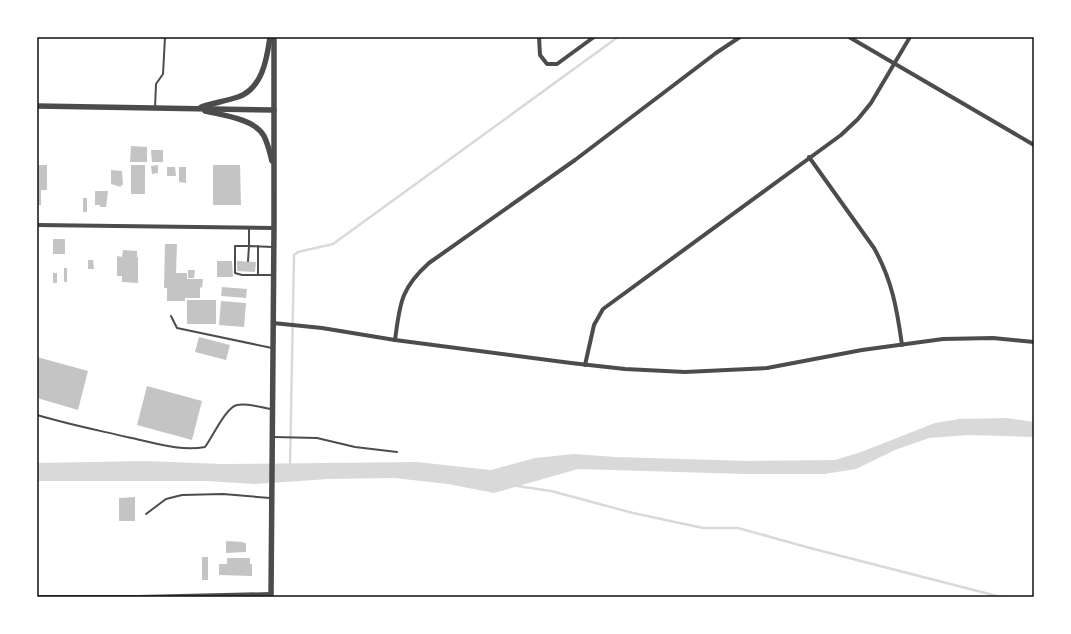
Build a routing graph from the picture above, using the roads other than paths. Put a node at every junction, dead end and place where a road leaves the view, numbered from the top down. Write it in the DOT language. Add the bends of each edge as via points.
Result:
graph roads {
  1 [pos="165,37"];
  2 [pos="270,37"];
  3 [pos="274,37"];
  4 [pos="539,37"];
  5 [pos="594,37"];
  6 [pos="740,37"];
  7 [pos="849,37"];
  8 [pos="910,37"];
  9 [pos="895,63"];
  10 [pos="37,106"];
  11 [pos="155,108"];
  12 [pos="195,108"];
  13 [pos="274,110"];
  14 [pos="1034,145"];
  15 [pos="809,157"];
  16 [pos="274,171"];
  17 [pos="37,225"];
  18 [pos="249,228"];
  19 [pos="274,228"];
  20 [pos="249,246"];
  21 [pos="258,246"];
  22 [pos="274,247"];
  23 [pos="248,261"];
  24 [pos="248,271"];
  25 [pos="249,275"];
  26 [pos="258,275"];
  27 [pos="274,275"];
  28 [pos="172,316"];
  29 [pos="273,323"];
  30 [pos="395,340"];
  31 [pos="1034,342"];
  32 [pos="902,345"];
  33 [pos="273,348"];
  34 [pos="585,365"];
  35 [pos="272,409"];
  36 [pos="37,415"];
  37 [pos="272,437"];
  38 [pos="397,452"];
  39 [pos="272,498"];
  40 [pos="146,514"];
  41 [pos="271,596"];
  42 [pos="37,597"];
  1 -- 11 [label="lane" via="163,74 156,84"];
  2 -- 12 [label="street" via="267,60 261,76 251,89 239,97"];
  3 -- 13 [label="street"];
  4 -- 5 [label="street" via="540,55 546,64 557,64"];
  6 -- 30 [label="street" via="575,160 429,263 405,291"];
  7 -- 9 [label="street"];
  8 -- 9 [label="street"];
  9 -- 14 [label="street"];
  9 -- 15 [label="street" via="871,103 858,119 841,135"];
  10 -- 11 [label="street"];
  11 -- 12 [label="street"];
  12 -- 13 [label="street"];
  12 -- 16 [label="street" via="243,120 256,128 264,135"];
  13 -- 16 [label="street"];
  15 -- 32 [label="street" via="881,260 891,287"];
  15 -- 34 [label="street" via="603,309 594,325"];
  16 -- 19 [label="street"];
  17 -- 18 [label="street"];
  18 -- 19 [label="street"];
  18 -- 20 [label="lane"];
  19 -- 22 [label="street"];
  20 -- 21 [label="lane"];
  20 -- 23 [label="lane"];
  20 -- 25 [label="lane" via="235,246 235,273"];
  21 -- 22 [label="lane"];
  21 -- 26 [label="lane"];
  22 -- 27 [label="street"];
  24 -- 25 [label="lane"];
  25 -- 26 [label="lane"];
  26 -- 27 [label="lane"];
  27 -- 29 [label="street"];
  28 -- 33 [label="lane" via="177,328"];
  29 -- 30 [label="street"];
  29 -- 33 [label="street"];
  30 -- 34 [label="street"];
  31 -- 32 [label="street" via="967,338"];
  32 -- 34 [label="street" via="767,368 685,372"];
  33 -- 35 [label="street"];
  35 -- 36 [label="lane" via="236,405 229,409 205,448 194,450"];
  35 -- 37 [label="street"];
  37 -- 38 [label="lane" via="316,438"];
  37 -- 39 [label="street"];
  39 -- 40 [label="lane" via="223,494 182,495 166,499"];
  39 -- 41 [label="street"];
  41 -- 42 [label="street"];
}
